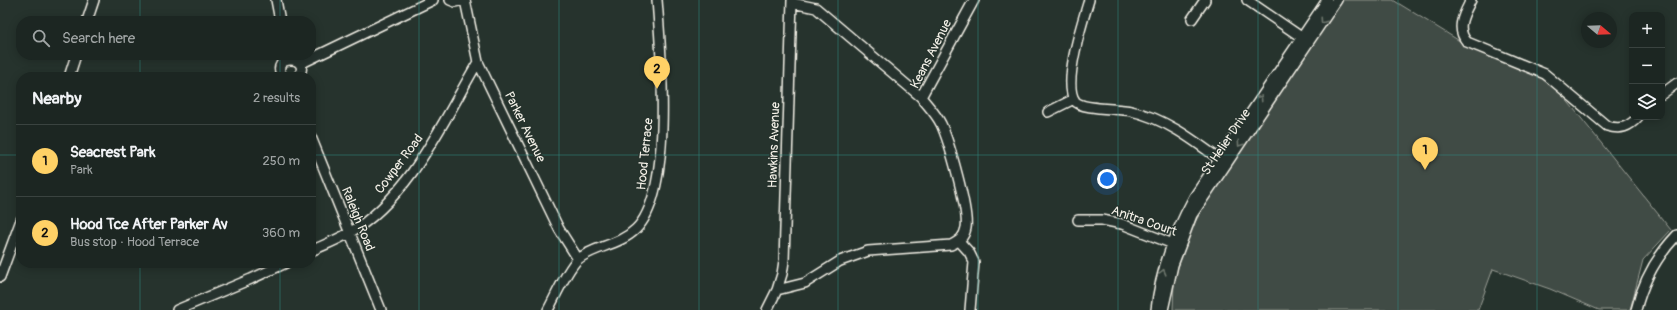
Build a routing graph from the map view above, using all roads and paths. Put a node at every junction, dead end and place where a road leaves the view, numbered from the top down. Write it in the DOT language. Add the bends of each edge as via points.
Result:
graph roads {
  1 [pos="94,0"];
  2 [pos="276,0"];
  3 [pos="433,0"];
  4 [pos="450,0"];
  5 [pos="464,0"];
  6 [pos="657,0"];
  7 [pos="974,0"];
  8 [pos="1089,0"];
  9 [pos="1205,0"];
  10 [pos="1247,0"];
  11 [pos="1327,0"];
  12 [pos="1337,0"];
  13 [pos="1471,0"];
  14 [pos="792,2"];
  15 [pos="89,16"];
  16 [pos="279,16"];
  17 [pos="1192,19"];
  18 [pos="1305,40"];
  19 [pos="316,56"];
  20 [pos="74,60"];
  21 [pos="285,60"];
  22 [pos="294,60"];
  23 [pos="308,60"];
  24 [pos="478,62"];
  25 [pos="300,64"];
  26 [pos="71,72"];
  27 [pos="282,72"];
  28 [pos="300,72"];
  29 [pos="1677,83"];
  30 [pos="1665,92"];
  31 [pos="921,97"];
  32 [pos="1074,99"];
  33 [pos="1048,112"];
  34 [pos="1634,120"];
  35 [pos="316,149"];
  36 [pos="1222,162"];
  37 [pos="1078,220"];
  38 [pos="350,232"];
  39 [pos="16,233"];
  40 [pos="1677,235"];
  41 [pos="959,241"];
  42 [pos="1175,245"];
  43 [pos="316,249"];
  44 [pos="578,259"];
  45 [pos="275,268"];
  46 [pos="0,276"];
  47 [pos="777,290"];
  48 [pos="178,310"];
  49 [pos="381,310"];
  50 [pos="548,310"];
  51 [pos="768,310"];
  52 [pos="970,310"];
  53 [pos="1156,310"];
  54 [pos="1163,310"];
  55 [pos="1636,310"];
  1 -- 15 [label="street"];
  2 -- 16 [label="street"];
  3 -- 19 [label="street"];
  4 -- 5 [label="street"];
  5 -- 24 [label="street, Parker Avenue"];
  6 -- 44 [label="street, Hood Terrace" via="662,98 658,181 653,200 644,220 629,236"];
  7 -- 31 [label="street, Keans Avenue"];
  8 -- 32 [label="street" via="1074,55 1071,87"];
  9 -- 17 [label="street"];
  10 -- 18 [label="street"];
  11 -- 18 [label="street, St Helier Drive"];
  12 -- 18 [label="street, St Helier Drive, one-way"];
  13 -- 34 [label="street" via="1461,26 1467,42 1545,74 1608,126 1625,128"];
  14 -- 31 [label="street" via="816,8"];
  14 -- 47 [label="street, Hawkins Avenue" via="784,261"];
  18 -- 36 [label="street, St Helier Drive"];
  20 -- 26 [label="street"];
  21 -- 27 [label="street"];
  22 -- 25 [label="street"];
  23 -- 25 [label="street"];
  24 -- 38 [label="street, Cowper Road" via="424,156 389,202"];
  24 -- 44 [label="street, Parker Avenue" via="559,229"];
  25 -- 28 [label="street"];
  29 -- 30 [label="street"];
  31 -- 41 [label="street, Keans Avenue" via="943,130 959,182 966,220 965,233"];
  32 -- 33 [label="street"];
  32 -- 36 [label="street" via="1078,104 1090,108 1121,109 1148,116 1176,130"];
  35 -- 38 [label="street, Raleigh Road"];
  36 -- 42 [label="street, St Helier Drive"];
  37 -- 42 [label="street, Anitra Court" via="1116,222"];
  38 -- 43 [label="street, Cowper Road"];
  38 -- 49 [label="street, Raleigh Road"];
  39 -- 46 [label="street"];
  40 -- 55 [label="street" via="1661,253 1641,292"];
  41 -- 47 [label="street" via="951,245 868,250 840,261 805,283"];
  41 -- 52 [label="street" via="974,262"];
  53 -- 42 [label="street, St Helier Drive, one-way" via="1160,283"];
  42 -- 54 [label="street, St Helier Drive"];
  44 -- 50 [label="street"];
  45 -- 48 [label="street"];
  47 -- 51 [label="street, Hawkins Avenue"];
}
